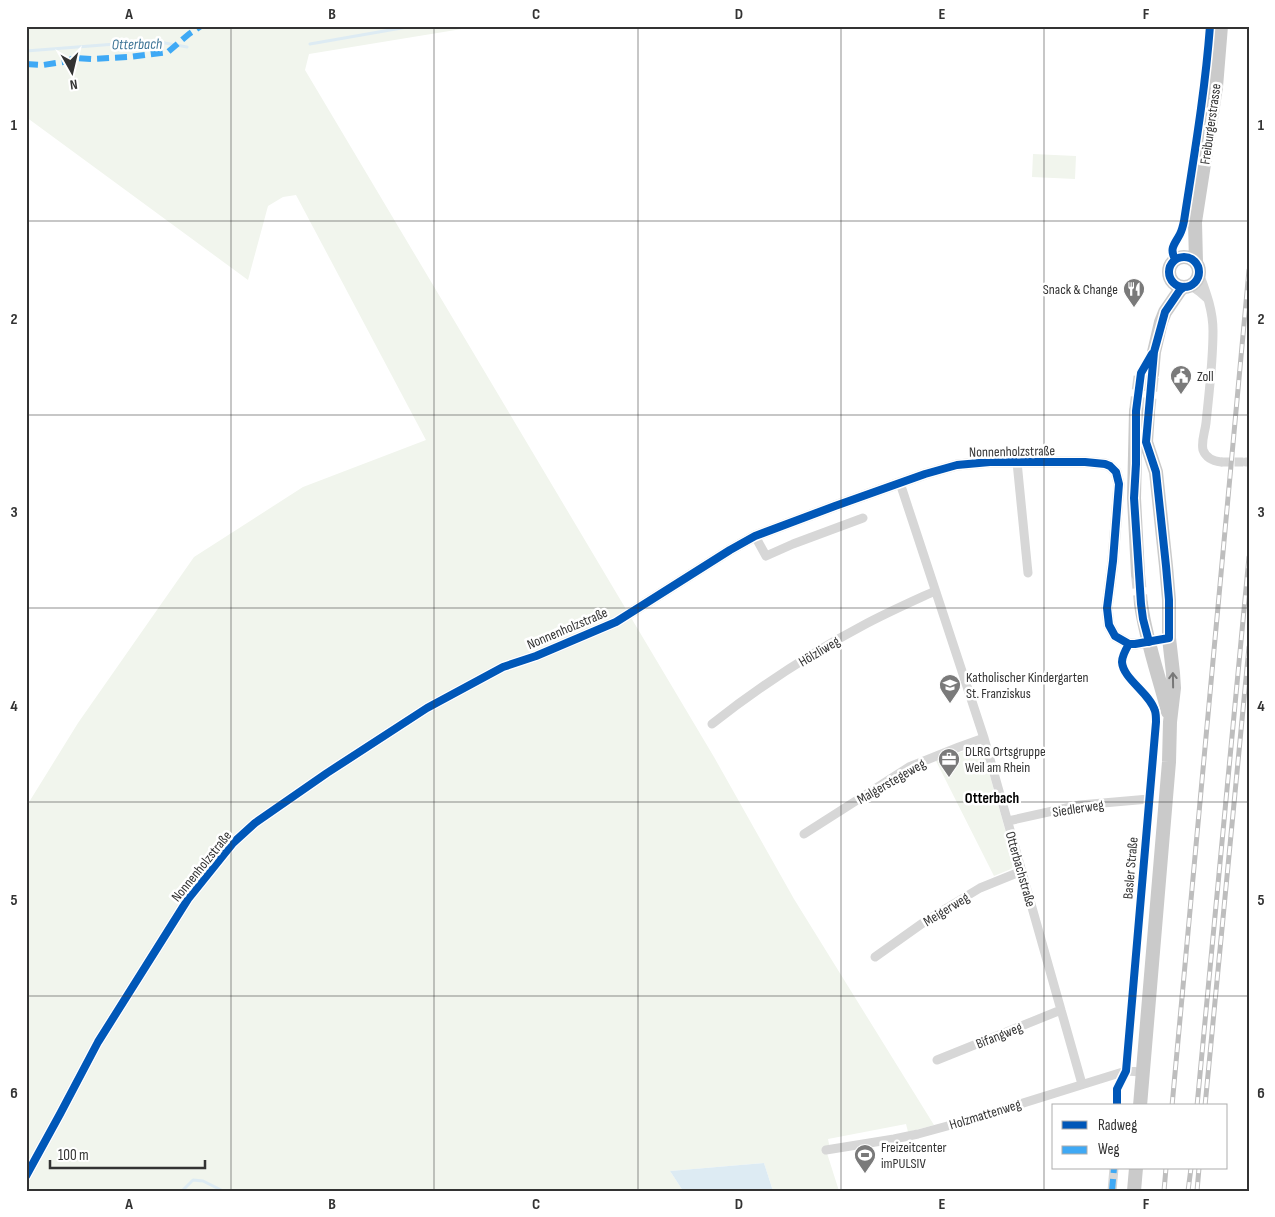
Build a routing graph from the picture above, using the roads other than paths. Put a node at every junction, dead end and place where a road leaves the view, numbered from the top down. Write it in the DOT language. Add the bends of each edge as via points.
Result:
graph roads {
  1 [pos="1221,26"];
  2 [pos="1195,222"];
  3 [pos="1180,257"];
  4 [pos="1197,268"];
  5 [pos="1171,280"];
  6 [pos="1187,286"];
  7 [pos="1208,299"];
  8 [pos="1165,312"];
  9 [pos="1147,374"];
  10 [pos="1142,412"];
  11 [pos="1141,442"];
  12 [pos="1018,462"];
  13 [pos="1221,462"];
  14 [pos="900,483"];
  15 [pos="863,518"];
  16 [pos="755,536"];
  17 [pos="1028,572"];
  18 [pos="1138,574"];
  19 [pos="935,591"];
  20 [pos="1141,604"];
  21 [pos="1169,638"];
  22 [pos="1149,642"];
  23 [pos="1129,644"];
  24 [pos="1170,722"];
  25 [pos="712,724"];
  26 [pos="984,738"];
  27 [pos="1149,799"];
  28 [pos="1008,821"];
  29 [pos="804,834"];
  30 [pos="1022,871"];
  31 [pos="875,957"];
  32 [pos="1061,1010"];
  33 [pos="937,1060"];
  34 [pos="1126,1071"];
  35 [pos="1142,1072"];
  36 [pos="1082,1084"];
  37 [pos="1116,1104"];
  38 [pos="1140,1104"];
  39 [pos="826,1150"];
  40 [pos="1114,1170"];
  41 [pos="1136,1170"];
  42 [pos="26,1176"];
  43 [pos="1112,1191"];
  44 [pos="1134,1191"];
  1 -- 2 [label="main road, Freiburgerstrasse" via="1216,87"];
  2 -- 3 [label="main road, Freiburgerstrasse"];
  2 -- 4 [label="main road, Freiburgerstrasse"];
  3 -- 4 [label="main road" via="1190,258"];
  3 -- 5 [label="main road" via="1169,267"];
  4 -- 6 [label="main road" via="1196,281"];
  4 -- 7 [label="street"];
  5 -- 6 [label="main road" via="1177,285"];
  5 -- 8 [label="main road"];
  6 -- 7 [label="street"];
  6 -- 8 [label="main road" via="1180,290"];
  7 -- 13 [label="street" via="1213,341 1202,446 1209,458"];
  8 -- 9 [label="main road"];
  10 -- 11 [label="main road"];
  11 -- 18 [label="main road" via="1134,498"];
  11 -- 21 [label="main road" via="1155,470 1166,566"];
  12 -- 14 [label="street, Nonnenholzstraße" via="957,465"];
  12 -- 17 [label="street, Nonnenholzstraße"];
  12 -- 23 [label="street, Nonnenholzstraße" via="1094,462 1110,466 1116,472 1119,484 1107,608 1112,631"];
  14 -- 16 [label="street, Nonnenholzstraße"];
  14 -- 19 [label="street, Otterbachstraße"];
  15 -- 16 [label="street" via="766,556"];
  16 -- 42 [label="street, Nonnenholzstraße" via="616,622 504,667 427,708 327,773 233,843 188,900 98,1042"];
  19 -- 25 [label="street, Hölzliweg" via="813,653"];
  19 -- 26 [label="street, Otterbachstraße"];
  20 -- 22 [label="main road"];
  21 -- 22 [label="main road"];
  24 -- 21 [label="main road, one-way" via="1174,688"];
  22 -- 23 [label="street"];
  22 -- 24 [label="main road"];
  23 -- 27 [label="street, Basler Straße" via="1122,661 1124,669 1155,711"];
  24 -- 35 [label="main road"];
  26 -- 28 [label="street, Otterbachstraße"];
  26 -- 29 [label="street, Malgerstegeweg" via="909,768"];
  27 -- 28 [label="street, Siedlerweg" via="1080,805"];
  27 -- 34 [label="street, Basler Straße"];
  28 -- 30 [label="street, Otterbachstraße"];
  30 -- 31 [label="street, Meigerweg" via="980,888"];
  30 -- 32 [label="street, Otterbachstraße"];
  32 -- 33 [label="street, Bifangweg"];
  32 -- 36 [label="street, Otterbachstraße"];
  34 -- 35 [label="street, Holzmattenweg"];
  34 -- 36 [label="street, Holzmattenweg"];
  34 -- 37 [label="street, Basler Straße" via="1117,1090"];
  35 -- 38 [label="main road"];
  36 -- 39 [label="street, Holzmattenweg" via="918,1134"];
  40 -- 43 [label="street"];
  41 -- 44 [label="main road"];
}
